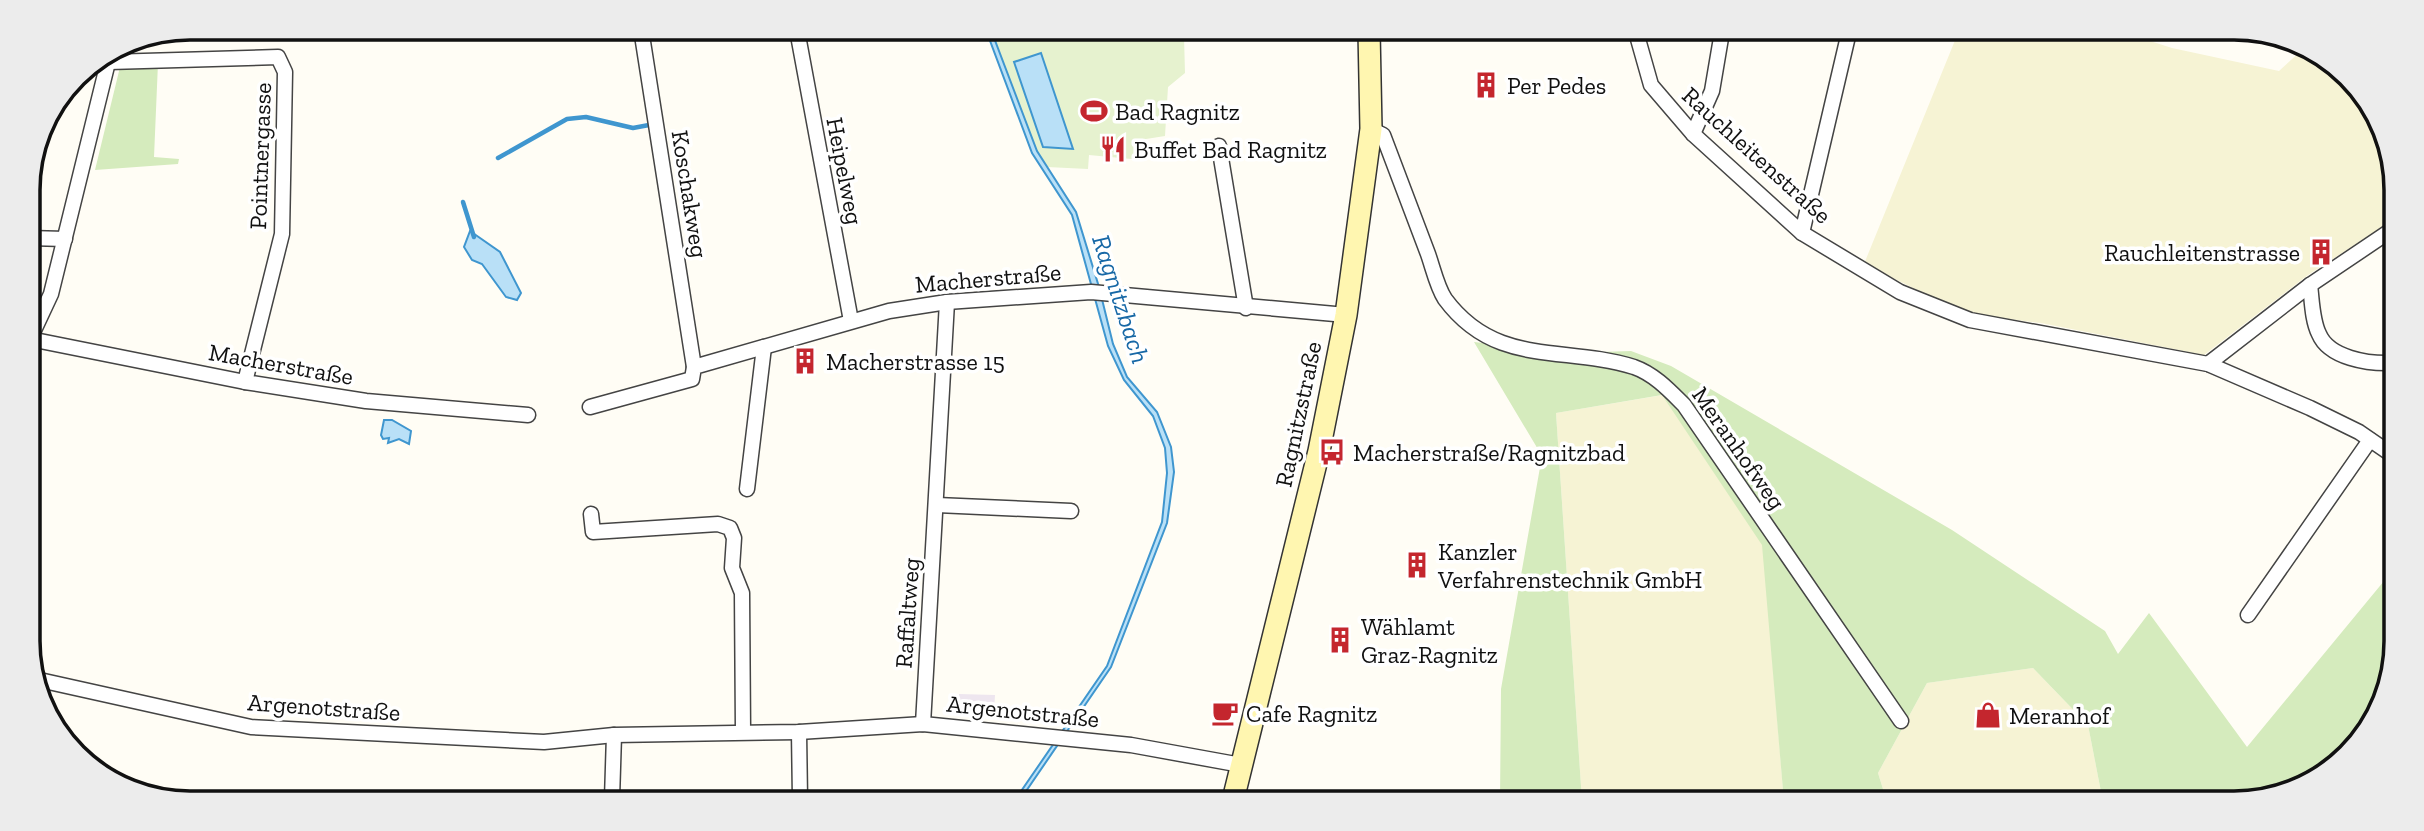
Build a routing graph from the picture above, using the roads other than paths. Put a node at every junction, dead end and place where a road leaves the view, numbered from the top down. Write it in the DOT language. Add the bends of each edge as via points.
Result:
graph roads {
  1 [pos="643,40"];
  2 [pos="799,40"];
  3 [pos="1368,40"];
  4 [pos="1638,40"];
  5 [pos="1721,40"];
  6 [pos="1847,40"];
  7 [pos="122,57"];
  8 [pos="107,66"];
  9 [pos="1371,129"];
  10 [pos="1693,134"];
  11 [pos="1219,146"];
  12 [pos="1802,233"];
  13 [pos="2384,235"];
  14 [pos="41,238"];
  15 [pos="65,239"];
  16 [pos="2310,285"];
  17 [pos="947,302"];
  18 [pos="1246,308"];
  19 [pos="1346,315"];
  20 [pos="41,317"];
  21 [pos="851,321"];
  22 [pos="41,342"];
  23 [pos="764,346"];
  24 [pos="2384,362"];
  25 [pos="2207,364"];
  26 [pos="694,367"];
  27 [pos="245,382"];
  28 [pos="590,407"];
  29 [pos="528,415"];
  30 [pos="2370,440"];
  31 [pos="2384,449"];
  32 [pos="747,489"];
  33 [pos="937,505"];
  34 [pos="1071,512"];
  35 [pos="591,514"];
  36 [pos="2248,615"];
  37 [pos="46,682"];
  38 [pos="1901,721"];
  39 [pos="922,724"];
  40 [pos="743,732"];
  41 [pos="799,732"];
  42 [pos="614,735"];
  43 [pos="1241,765"];
  44 [pos="1235,790"];
  45 [pos="612,791"];
  46 [pos="800,791"];
  1 -- 26 [label="street, Koschakweg"];
  2 -- 21 [label="street, Heipelweg"];
  3 -- 9 [label="main road, Ragnitzstraße"];
  4 -- 10 [label="street, Rauchleitenstraße" via="1651,85"];
  5 -- 10 [label="street" via="1712,90"];
  6 -- 12 [label="street"];
  7 -- 27 [label="street, Pointnergasse" via="278,57 285,72 282,234"];
  8 -- 15 [label="street"];
  9 -- 19 [label="main road, Ragnitzstraße"];
  9 -- 38 [label="street, Meranhofweg" via="1383,135 1444,297 1470,326 1504,344 1636,368 1662,383 1684,405"];
  10 -- 12 [label="street, Rauchleitenstraße"];
  11 -- 18 [label="street"];
  12 -- 25 [label="street, Rauchleitenstraße" via="1900,292 1970,320"];
  13 -- 16 [label="street"];
  14 -- 15 [label="street"];
  15 -- 20 [label="street"];
  16 -- 24 [label="street" via="2318,333 2329,349"];
  16 -- 25 [label="street"];
  17 -- 18 [label="street, Macherstraße" via="1091,292"];
  17 -- 21 [label="street, Macherstraße"];
  17 -- 33 [label="street, Raffaltweg"];
  18 -- 19 [label="street, Macherstraße"];
  19 -- 43 [label="main road, Ragnitzstraße" via="1319,451"];
  21 -- 23 [label="street, Macherstraße"];
  22 -- 27 [label="street, Macherstraße"];
  23 -- 26 [label="street, Macherstraße"];
  23 -- 32 [label="street"];
  25 -- 30 [label="street, Rauchleitenstraße"];
  26 -- 28 [label="street, Macherstraße" via="692,379"];
  27 -- 29 [label="street, Macherstraße" via="366,401"];
  30 -- 31 [label="street, Rauchleitenstraße"];
  30 -- 36 [label="street"];
  33 -- 34 [label="street"];
  33 -- 39 [label="street, Raffaltweg"];
  35 -- 40 [label="street" via="593,532 718,524 730,528 732,568 742,593"];
  37 -- 42 [label="street, Argenotstraße" via="251,727 544,742"];
  39 -- 41 [label="street, Argenotstraße"];
  39 -- 43 [label="street, Argenotstraße" via="1131,745"];
  40 -- 41 [label="street, Argenotstraße"];
  40 -- 42 [label="street, Argenotstraße"];
  41 -- 46 [label="street"];
  42 -- 45 [label="street"];
  43 -- 44 [label="main road, Ragnitzstraße"];
}
